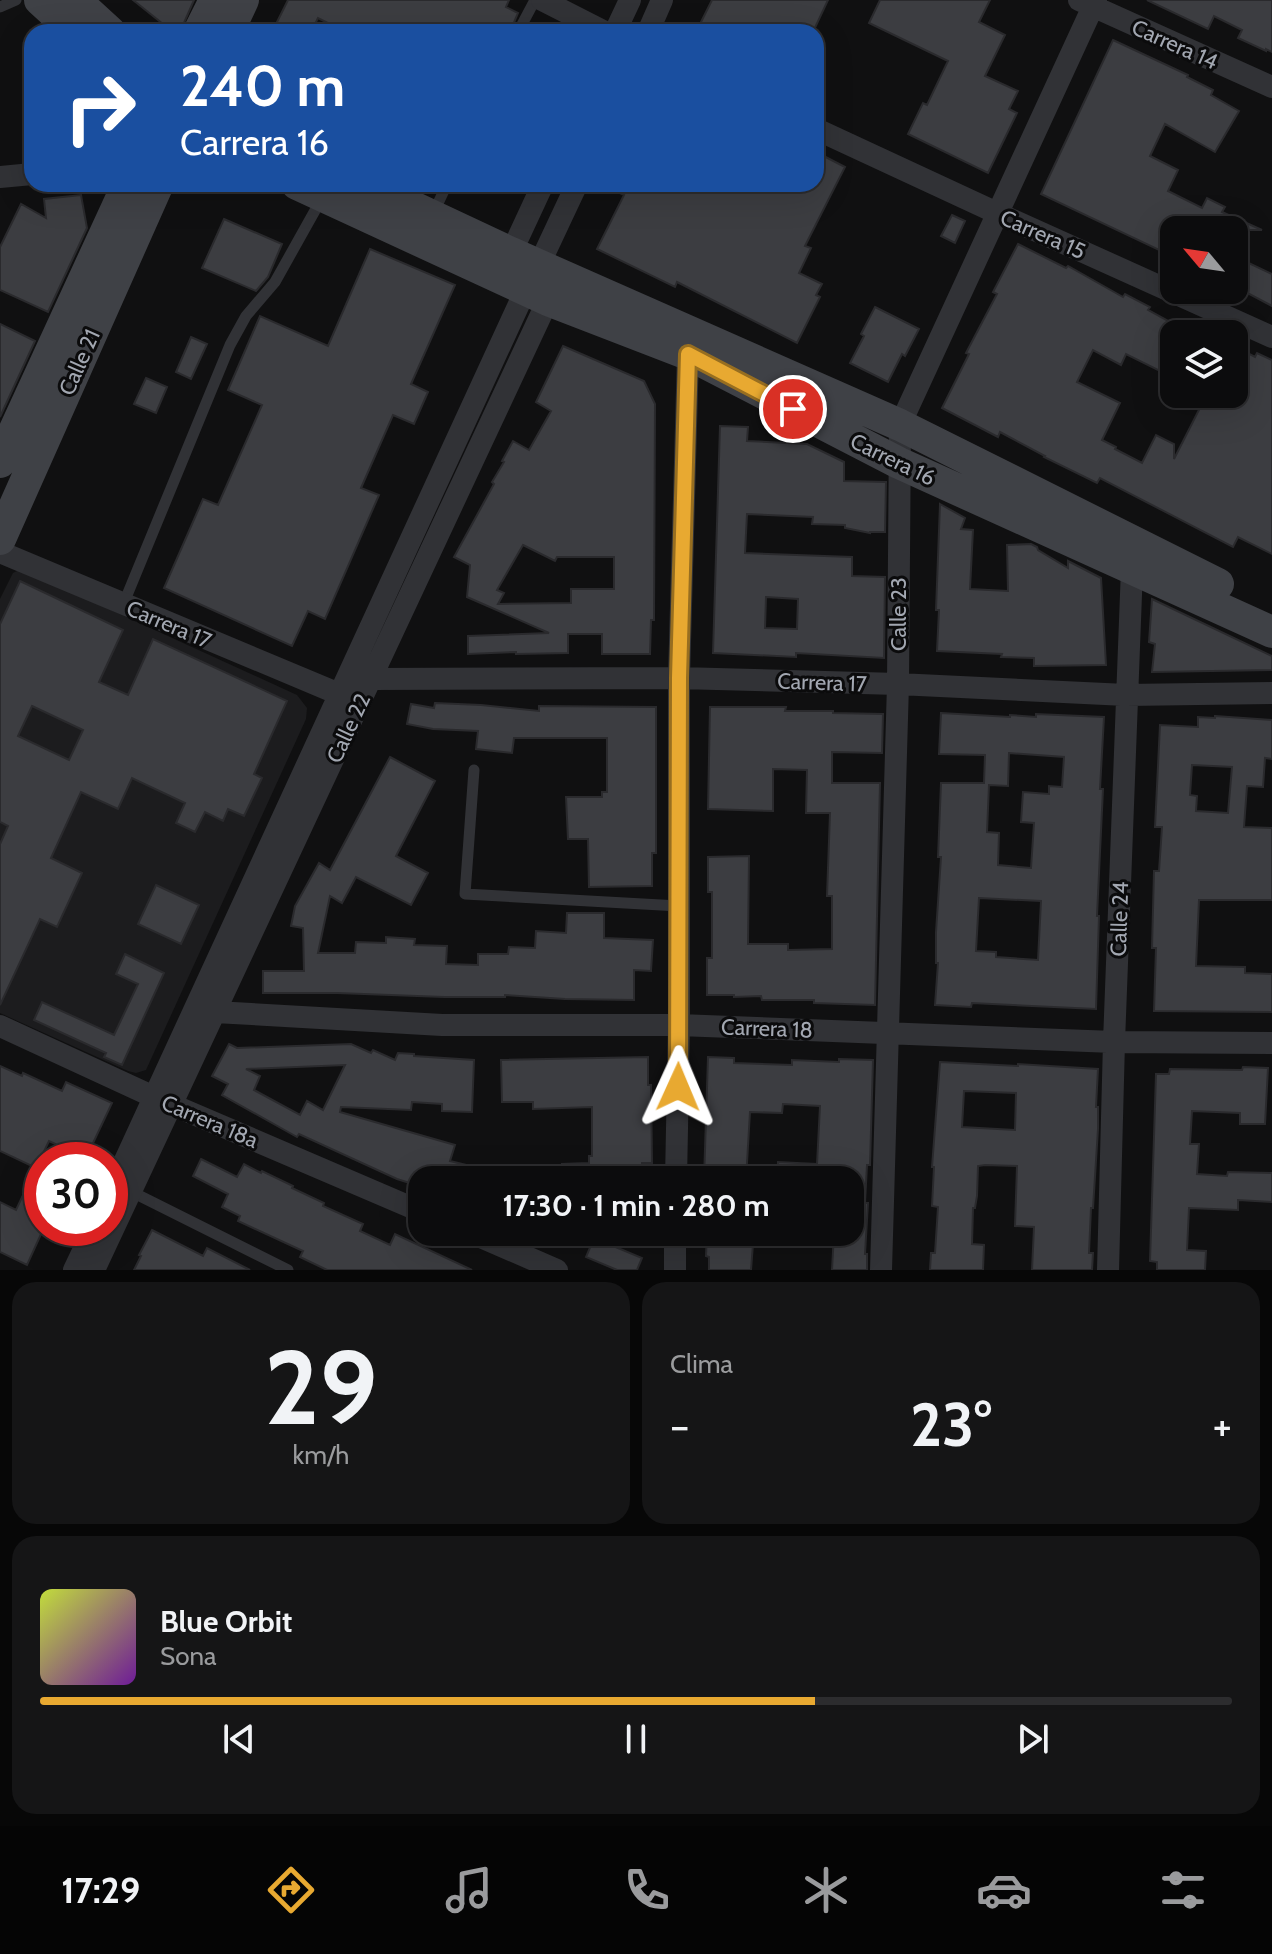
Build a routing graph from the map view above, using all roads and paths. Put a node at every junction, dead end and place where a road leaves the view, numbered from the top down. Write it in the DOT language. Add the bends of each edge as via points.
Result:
graph roads {
  1 [pos="16,0"];
  2 [pos="40,0"];
  3 [pos="75,0"];
  4 [pos="215,0"];
  5 [pos="243,0"];
  6 [pos="535,0"];
  7 [pos="542,0"];
  8 [pos="630,0"];
  9 [pos="662,0"];
  10 [pos="1089,2"];
  11 [pos="0,7"];
  12 [pos="66,24"];
  13 [pos="101,24"];
  14 [pos="203,24"];
  15 [pos="232,24"];
  16 [pos="522,24"];
  17 [pos="589,24"];
  18 [pos="619,24"];
  19 [pos="652,24"];
  20 [pos="1272,87"];
  21 [pos="824,133"];
  22 [pos="24,175"];
  23 [pos="0,177"];
  24 [pos="124,192"];
  25 [pos="154,192"];
  26 [pos="309,192"];
  27 [pos="315,192"];
  28 [pos="381,192"];
  29 [pos="443,192"];
  30 [pos="542,192"];
  31 [pos="573,192"];
  32 [pos="997,213"];
  33 [pos="432,216"];
  34 [pos="531,277"];
  35 [pos="1272,337"];
  36 [pos="688,354"];
  37 [pos="900,425"];
  38 [pos="0,462"];
  39 [pos="899,463"];
  40 [pos="0,539"];
  41 [pos="0,552"];
  42 [pos="1132,568"];
  43 [pos="123,605"];
  44 [pos="1272,607"];
  45 [pos="1272,632"];
  46 [pos="679,678"];
  47 [pos="371,679"];
  48 [pos="898,684"];
  49 [pos="1272,693"];
  50 [pos="339,694"];
  51 [pos="1126,695"];
  52 [pos="474,770"];
  53 [pos="679,906"];
  54 [pos="215,1012"];
  55 [pos="679,1025"];
  56 [pos="0,1026"];
  57 [pos="889,1033"];
  58 [pos="1114,1042"];
  59 [pos="1272,1043"];
  60 [pos="163,1100"];
  61 [pos="676,1166"];
  62 [pos="128,1175"];
  63 [pos="128,1196"];
  64 [pos="408,1206"];
  65 [pos="85,1246"];
  66 [pos="102,1246"];
  67 [pos="501,1246"];
  68 [pos="675,1246"];
  69 [pos="74,1270"];
  70 [pos="94,1270"];
  71 [pos="288,1270"];
  72 [pos="557,1270"];
  73 [pos="675,1270"];
  74 [pos="881,1270"];
  75 [pos="1108,1270"];
  1 -- 11 [label="lane"];
  2 -- 12 [label="street"];
  3 -- 13 [label="street"];
  4 -- 14 [label="street"];
  5 -- 15 [label="street"];
  6 -- 16 [label="lane"];
  7 -- 17 [label="street"];
  8 -- 18 [label="street"];
  9 -- 19 [label="street"];
  10 -- 20 [label="street, Carrera 14"];
  10 -- 32 [label="street, Calle 23"];
  21 -- 32 [label="street, Carrera 15"];
  22 -- 23 [label="street"];
  24 -- 38 [label="street, Calle 21"];
  25 -- 40 [label="street, Calle 21"];
  26 -- 43 [label="lane" via="275,282 230,345"];
  27 -- 34 [label="street, Carrera 16"];
  28 -- 33 [label="street, Carrera 16"];
  29 -- 33 [label="lane"];
  30 -- 34 [label="street, Calle 22"];
  31 -- 34 [label="street, Calle 22"];
  32 -- 35 [label="street, Carrera 15"];
  32 -- 37 [label="street, Calle 23"];
  33 -- 34 [label="street, Carrera 16"];
  34 -- 36 [label="street, Carrera 16"];
  34 -- 37 [label="street, Carrera 16"];
  34 -- 47 [label="street, Calle 22"];
  34 -- 50 [label="street, Calle 22"];
  36 -- 39 [label="street, Carrera 16"];
  36 -- 46 [label="street"];
  37 -- 39 [label="street, Calle 23"];
  37 -- 44 [label="street, Carrera 16"];
  39 -- 42 [label="street, Carrera 16"];
  39 -- 48 [label="street, Calle 23"];
  41 -- 43 [label="street, Carrera 17"];
  42 -- 45 [label="street, Carrera 16"];
  42 -- 51 [label="street, Calle 24"];
  43 -- 50 [label="street, Carrera 17"];
  46 -- 47 [label="street, Carrera 17"];
  46 -- 48 [label="street, Carrera 17"];
  46 -- 53 [label="street"];
  47 -- 54 [label="street, Calle 22"];
  48 -- 51 [label="street, Carrera 17"];
  48 -- 57 [label="street, Calle 23"];
  49 -- 51 [label="street, Carrera 17"];
  50 -- 60 [label="street, Calle 22"];
  51 -- 58 [label="street, Calle 24"];
  52 -- 53 [label="lane" via="465,894"];
  53 -- 55 [label="street"];
  54 -- 55 [label="street, Carrera 18" via="442,1025"];
  54 -- 60 [label="street, Calle 22"];
  55 -- 57 [label="street, Carrera 18"];
  55 -- 61 [label="street"];
  56 -- 60 [label="street, Carrera 18a"];
  57 -- 58 [label="street, Carrera 18"];
  57 -- 74 [label="street, Calle 23"];
  58 -- 59 [label="street, Carrera 18"];
  58 -- 75 [label="street, Calle 24"];
  60 -- 62 [label="street, Calle 22"];
  60 -- 64 [label="street, Carrera 18a"];
  63 -- 71 [label="lane"];
  65 -- 69 [label="street"];
  66 -- 70 [label="street, Calle 22"];
  67 -- 72 [label="street"];
  68 -- 73 [label="street"];
}
